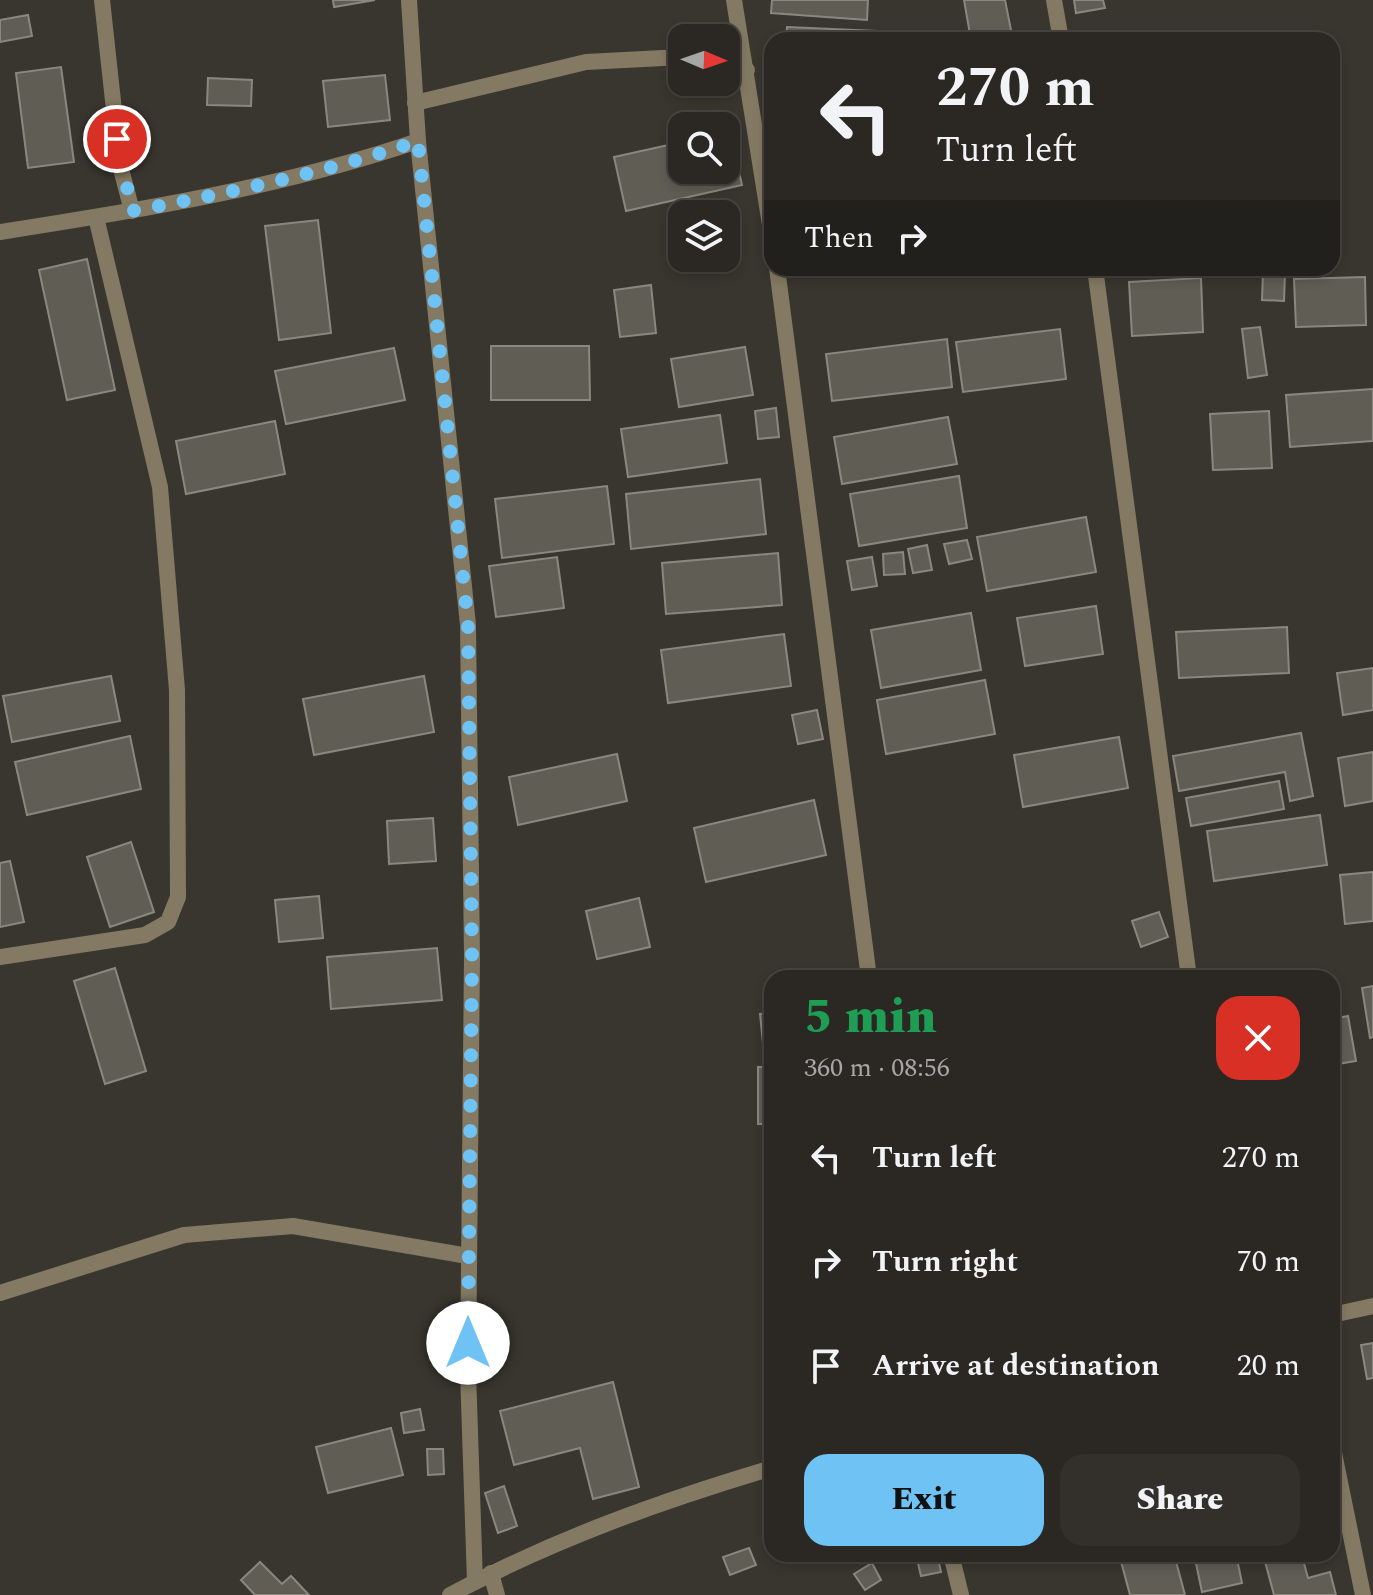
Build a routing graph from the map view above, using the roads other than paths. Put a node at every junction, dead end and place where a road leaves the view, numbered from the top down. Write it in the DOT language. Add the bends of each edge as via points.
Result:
graph roads {
  1 [pos="102,0"];
  2 [pos="409,0"];
  3 [pos="734,0"];
  4 [pos="1054,0"];
  5 [pos="1060,32"];
  6 [pos="668,58"];
  7 [pos="740,69"];
  8 [pos="747,70"];
  9 [pos="415,103"];
  10 [pos="418,141"];
  11 [pos="764,184"];
  12 [pos="132,211"];
  13 [pos="96,217"];
  14 [pos="0,232"];
  15 [pos="778,276"];
  16 [pos="1096,276"];
  17 [pos="0,957"];
  18 [pos="868,970"];
  19 [pos="1188,970"];
  20 [pos="468,1256"];
  21 [pos="0,1293"];
  22 [pos="1373,1306"];
  23 [pos="1340,1313"];
  24 [pos="764,1470"];
  25 [pos="1340,1482"];
  26 [pos="953,1562"];
  27 [pos="491,1573"];
  28 [pos="475,1582"];
  29 [pos="450,1595"];
  30 [pos="497,1595"];
  31 [pos="961,1595"];
  32 [pos="1363,1595"];
  1 -- 12 [label="street" via="120,165"];
  2 -- 9 [label="street"];
  3 -- 8 [label="street"];
  4 -- 5 [label="street"];
  6 -- 9 [label="street" via="586,62"];
  7 -- 8 [label="street"];
  8 -- 11 [label="street"];
  9 -- 10 [label="street"];
  10 -- 12 [label="street" via="246,190"];
  10 -- 20 [label="street" via="468,625"];
  12 -- 13 [label="street"];
  13 -- 14 [label="street"];
  13 -- 17 [label="street" via="160,487 177,690 178,897 168,922 145,935"];
  15 -- 18 [label="street"];
  16 -- 19 [label="street"];
  20 -- 21 [label="street" via="293,1226 184,1235"];
  20 -- 28 [label="street"];
  22 -- 23 [label="street"];
  24 -- 27 [label="street" via="667,1499"];
  25 -- 32 [label="street"];
  26 -- 31 [label="street"];
  27 -- 28 [label="street"];
  27 -- 30 [label="street"];
  28 -- 29 [label="street"];
}
